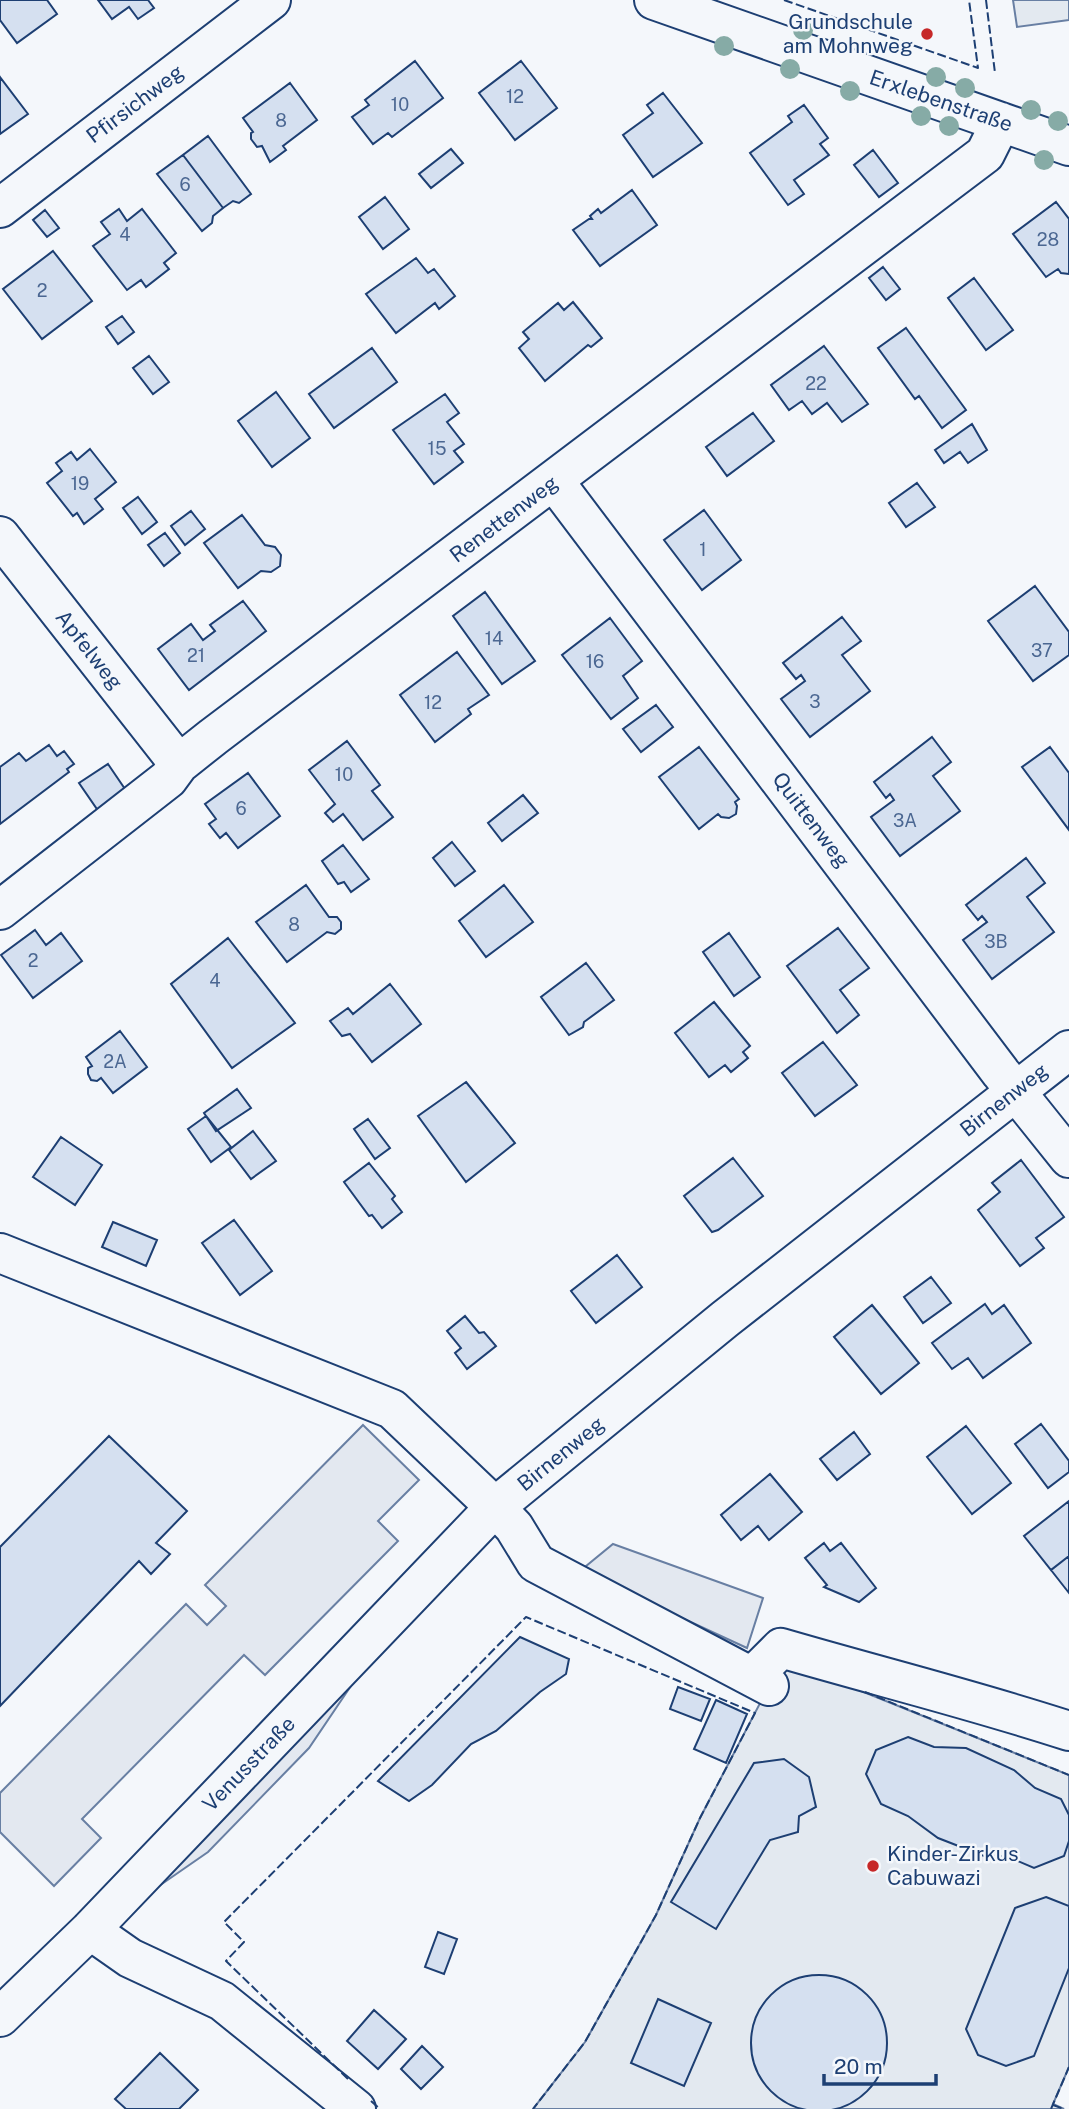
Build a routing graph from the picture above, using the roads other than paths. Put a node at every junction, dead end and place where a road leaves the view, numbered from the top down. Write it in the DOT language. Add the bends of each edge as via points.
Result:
graph roads {
  1 [pos="271,0"];
  2 [pos="654,0"];
  3 [pos="1001,122"];
  4 [pos="1069,146"];
  5 [pos="0,208"];
  6 [pos="554,481"];
  7 [pos="0,536"];
  8 [pos="179,764"];
  9 [pos="0,910"];
  10 [pos="1069,1050"];
  11 [pos="1015,1091"];
  12 [pos="1069,1158"];
  13 [pos="0,1253"];
  14 [pos="495,1507"];
  15 [pos="1069,1731"];
  16 [pos="90,1930"];
  17 [pos="0,2017"];
  18 [pos="356,2109"];
  1 -- 5 [label="street, Pfirsichweg"];
  2 -- 3 [label="street, Erxlebenstraße"];
  3 -- 4 [label="street, Erxlebenstraße"];
  3 -- 6 [label="street, Renettenweg" via="985,154"];
  6 -- 8 [label="street, Renettenweg"];
  6 -- 11 [label="street, Quittenweg"];
  7 -- 8 [label="street, Apfelweg"];
  8 -- 9 [label="street, Renettenweg" via="168,779"];
  10 -- 11 [label="street, Birnenweg"];
  11 -- 12 [label="street, Quittenweg"];
  11 -- 14 [label="street, Birnenweg"];
  13 -- 14 [label="street" via="392,1409"];
  14 -- 15 [label="street" via="514,1527 536,1563 761,1681 781,1648"];
  14 -- 16 [label="street, Venusstraße"];
  16 -- 17 [label="street, Venusstraße"];
  16 -- 18 [label="street" via="130,1958 222,2001"];
}
